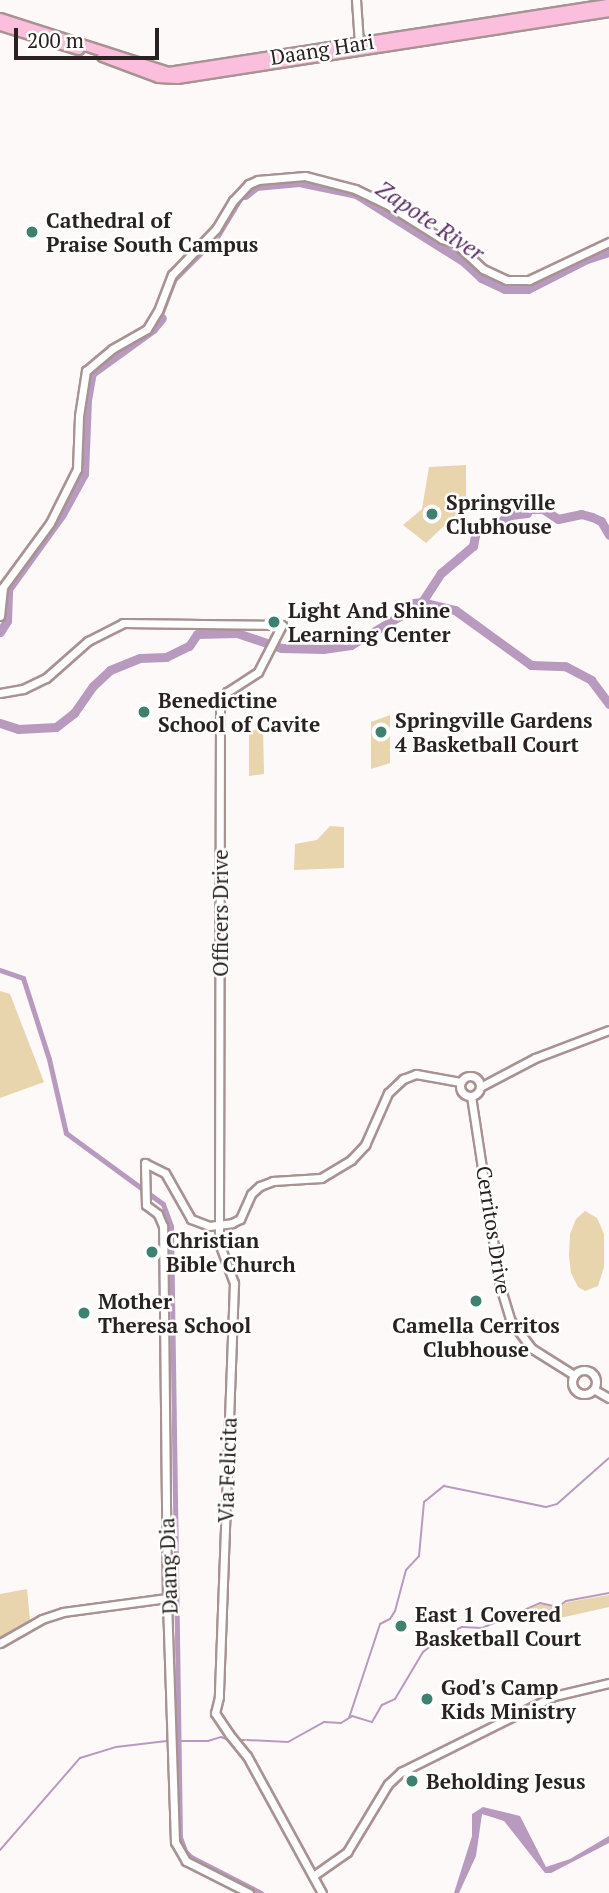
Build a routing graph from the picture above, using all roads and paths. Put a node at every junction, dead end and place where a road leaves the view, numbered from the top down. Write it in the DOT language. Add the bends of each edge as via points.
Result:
graph roads {
  1 [pos="356,2"];
  2 [pos="609,4"];
  3 [pos="609,11"];
  4 [pos="0,18"];
  5 [pos="0,25"];
  6 [pos="356,44"];
  7 [pos="609,242"];
  8 [pos="0,616"];
  9 [pos="0,693"];
  10 [pos="609,1030"];
  11 [pos="460,1082"];
  12 [pos="480,1085"];
  13 [pos="471,1096"];
  14 [pos="219,1225"];
  15 [pos="574,1375"];
  16 [pos="595,1390"];
  17 [pos="609,1398"];
  18 [pos="167,1598"];
  19 [pos="0,1643"];
  20 [pos="609,1683"];
  21 [pos="313,1877"];
  22 [pos="249,1893"];
  23 [pos="322,1893"];
  1 -- 6 [label="street"];
  2 -- 6 [label="main road, Daang Hari"];
  3 -- 5 [label="main road, Daang Hari" via="177,78 158,77"];
  4 -- 6 [label="main road, Daang Hari" via="168,72"];
  7 -- 8 [label="street" via="529,280 507,280 483,270 455,243 355,188 305,176 249,184 216,229 172,275 147,329 86,371 77,470 50,523 3,587"];
  9 -- 14 [label="street, Officers Drive" via="46,678 79,648 116,626 152,622 282,625 254,677 227,692 220,708"];
  10 -- 12 [label="street"];
  11 -- 12 [label="street" via="471,1075"];
  11 -- 13 [label="street" via="461,1091"];
  11 -- 14 [label="street" via="416,1074 403,1079 388,1093 365,1145 351,1160 321,1178 260,1186 251,1194 240,1219"];
  12 -- 13 [label="street"];
  13 -- 15 [label="street, Cerritos Drive" via="500,1286 511,1321 531,1348"];
  14 -- 18 [label="street, Daang Dia" via="191,1219 165,1172 145,1163 146,1201 163,1226"];
  14 -- 21 [label="street, Via Felicita" via="220,1247 234,1283 217,1718 247,1755"];
  15 -- 16 [label="street" via="592,1372"];
  15 -- 16 [label="street" via="573,1388 579,1394"];
  16 -- 17 [label="street"];
  18 -- 19 [label="street" via="63,1612"];
  18 -- 22 [label="street, Daang Dia" via="178,1850 193,1866"];
  20 -- 21 [label="street" via="554,1696 401,1772 388,1784 347,1852"];
  21 -- 23 [label="street"];
}
